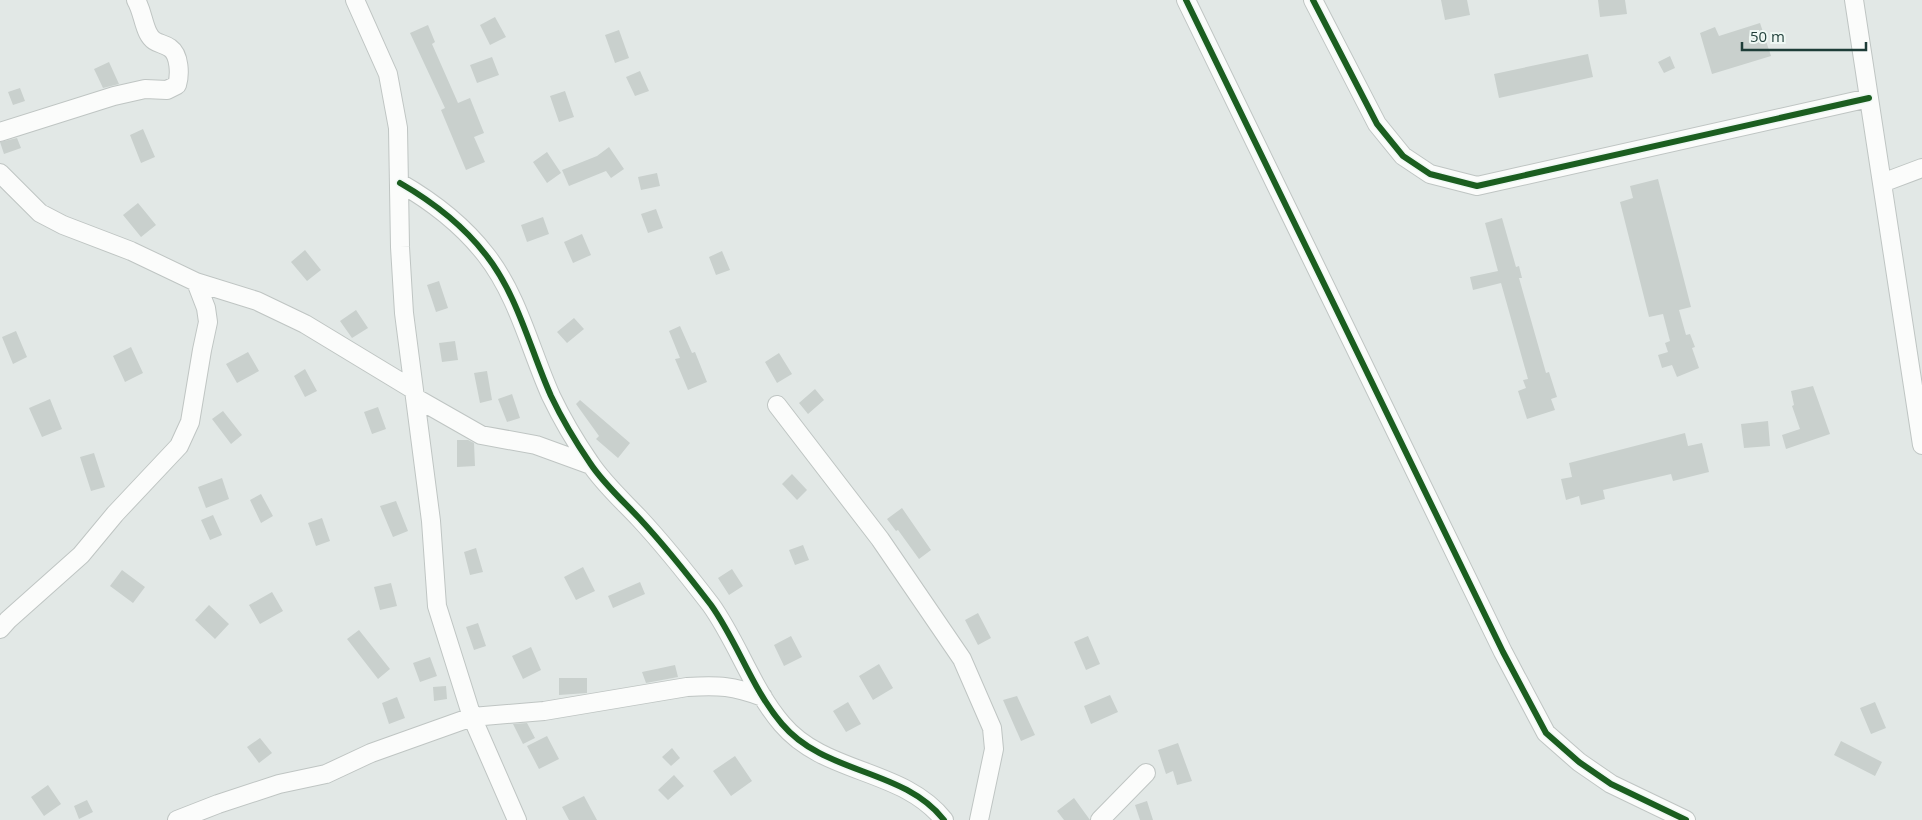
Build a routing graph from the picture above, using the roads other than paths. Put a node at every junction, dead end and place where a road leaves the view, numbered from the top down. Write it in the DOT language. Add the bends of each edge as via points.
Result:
graph roads {
  1 [pos="136,0"];
  2 [pos="355,0"];
  3 [pos="1186,0"];
  4 [pos="1313,0"];
  5 [pos="1854,0"];
  6 [pos="1869,98"];
  7 [pos="0,132"];
  8 [pos="1922,168"];
  9 [pos="0,173"];
  10 [pos="400,183"];
  11 [pos="1882,183"];
  12 [pos="196,282"];
  13 [pos="415,394"];
  14 [pos="777,405"];
  15 [pos="1922,445"];
  16 [pos="591,465"];
  17 [pos="0,629"];
  18 [pos="763,697"];
  19 [pos="472,717"];
  20 [pos="1146,773"];
  21 [pos="177,820"];
  22 [pos="517,820"];
  23 [pos="944,820"];
  24 [pos="979,820"];
  25 [pos="1100,820"];
  26 [pos="1686,820"];
  1 -- 7 [label="street" via="149,35 174,53 180,74 177,85 167,90 145,89 114,96"];
  2 -- 10 [label="street" via="388,74 398,128"];
  3 -- 26 [label="street" via="1503,652 1546,733 1611,784"];
  4 -- 6 [label="street" via="1377,124 1403,156 1430,174 1477,186"];
  5 -- 6 [label="street"];
  6 -- 11 [label="street"];
  8 -- 11 [label="street"];
  9 -- 12 [label="street" via="48,217"];
  10 -- 13 [label="street" via="404,313"];
  10 -- 16 [label="street" via="442,210 485,254 511,297 552,396"];
  11 -- 15 [label="street"];
  12 -- 13 [label="street" via="257,301 305,324"];
  12 -- 17 [label="street" via="208,322 190,422 179,446 115,514 81,556"];
  13 -- 16 [label="street" via="481,436 536,445"];
  13 -- 19 [label="street" via="431,521 437,606"];
  14 -- 24 [label="street" via="880,539 962,659 992,728 994,749"];
  16 -- 18 [label="street" via="674,556 712,608"];
  18 -- 19 [label="street" via="722,686 687,687 544,712"];
  18 -- 23 [label="street" via="782,724 808,747 895,784 926,802"];
  19 -- 21 [label="street" via="326,774 279,784"];
  19 -- 22 [label="street"];
  20 -- 25 [label="street"];
}
